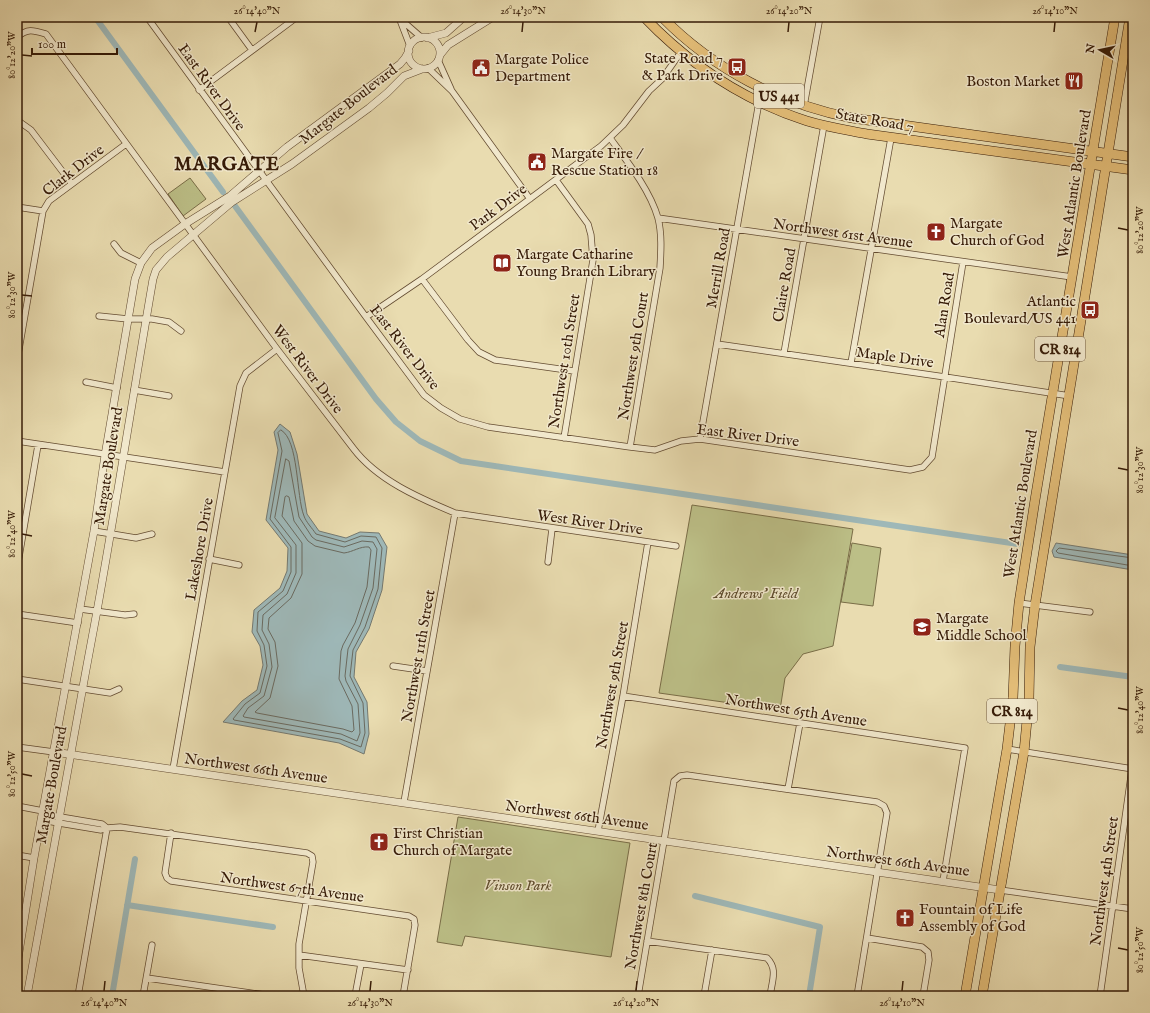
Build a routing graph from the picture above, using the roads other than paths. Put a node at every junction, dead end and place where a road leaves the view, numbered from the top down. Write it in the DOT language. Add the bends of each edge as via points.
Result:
graph roads {
  1 [pos="147,17"];
  2 [pos="228,17"];
  3 [pos="297,17"];
  4 [pos="464,17"];
  5 [pos="495,17"];
  6 [pos="644,17"];
  7 [pos="662,17"];
  8 [pos="820,17"];
  9 [pos="1115,17"];
  10 [pos="1130,17"];
  11 [pos="398,18"];
  12 [pos="17,37"];
  13 [pos="424,38"];
  14 [pos="410,49"];
  15 [pos="252,50"];
  16 [pos="681,52"];
  17 [pos="439,57"];
  18 [pos="714,61"];
  19 [pos="425,68"];
  20 [pos="200,90"];
  21 [pos="452,91"];
  22 [pos="759,102"];
  23 [pos="804,106"];
  24 [pos="778,110"];
  25 [pos="17,120"];
  26 [pos="824,125"];
  27 [pos="896,125"];
  28 [pos="917,128"];
  29 [pos="867,134"];
  30 [pos="610,138"];
  31 [pos="891,138"];
  32 [pos="126,144"];
  33 [pos="1093,152"];
  34 [pos="1109,154"];
  35 [pos="1133,157"];
  36 [pos="1091,164"];
  37 [pos="1107,167"];
  38 [pos="1133,170"];
  39 [pos="259,171"];
  40 [pos="556,180"];
  41 [pos="266,181"];
  42 [pos="72,184"];
  43 [pos="530,198"];
  44 [pos="17,207"];
  45 [pos="44,212"];
  46 [pos="658,218"];
  47 [pos="185,224"];
  48 [pos="737,229"];
  49 [pos="193,234"];
  50 [pos="804,239"];
  51 [pos="114,244"];
  52 [pos="872,249"];
  53 [pos="963,262"];
  54 [pos="141,263"];
  55 [pos="1072,277"];
  56 [pos="422,279"];
  57 [pos="99,316"];
  58 [pos="366,317"];
  59 [pos="128,319"];
  60 [pos="146,319"];
  61 [pos="182,331"];
  62 [pos="717,344"];
  63 [pos="277,348"];
  64 [pos="784,353"];
  65 [pos="17,361"];
  66 [pos="851,363"];
  67 [pos="574,371"];
  68 [pos="945,376"];
  69 [pos="86,382"];
  70 [pos="117,388"];
  71 [pos="134,390"];
  72 [pos="1052,393"];
  73 [pos="169,396"];
  74 [pos="1070,396"];
  75 [pos="564,438"];
  76 [pos="700,439"];
  77 [pos="17,441"];
  78 [pos="38,445"];
  79 [pos="630,447"];
  80 [pos="105,455"];
  81 [pos="123,458"];
  82 [pos="923,467"];
  83 [pos="225,472"];
  84 [pos="455,513"];
  85 [pos="552,529"];
  86 [pos="94,531"];
  87 [pos="110,534"];
  88 [pos="152,534"];
  89 [pos="648,542"];
  90 [pos="676,546"];
  91 [pos="209,559"];
  92 [pos="548,562"];
  93 [pos="239,565"];
  94 [pos="17,569"];
  95 [pos="1019,603"];
  96 [pos="1035,606"];
  97 [pos="80,608"];
  98 [pos="97,611"];
  99 [pos="1090,612"];
  100 [pos="17,614"];
  101 [pos="134,614"];
  102 [pos="78,623"];
  103 [pos="393,666"];
  104 [pos="427,671"];
  105 [pos="17,679"];
  106 [pos="66,686"];
  107 [pos="82,688"];
  108 [pos="118,689"];
  109 [pos="623,696"];
  110 [pos="800,723"];
  111 [pos="17,747"];
  112 [pos="1007,749"];
  113 [pos="54,752"];
  114 [pos="1024,752"];
  115 [pos="70,754"];
  116 [pos="173,769"];
  117 [pos="1133,769"];
  118 [pos="788,789"];
  119 [pos="404,802"];
  120 [pos="17,806"];
  121 [pos="42,815"];
  122 [pos="59,820"];
  123 [pos="107,828"];
  124 [pos="598,831"];
  125 [pos="171,833"];
  126 [pos="664,841"];
  127 [pos="17,855"];
  128 [pos="34,858"];
  129 [pos="878,872"];
  130 [pos="943,881"];
  131 [pos="984,887"];
  132 [pos="1000,890"];
  133 [pos="306,901"];
  134 [pos="1113,906"];
  135 [pos="1133,909"];
  136 [pos="21,920"];
  137 [pos="867,938"];
  138 [pos="647,941"];
  139 [pos="152,945"];
  140 [pos="712,950"];
  141 [pos="299,955"];
  142 [pos="361,964"];
  143 [pos="17,965"];
  144 [pos="408,970"];
  145 [pos="146,978"];
  146 [pos="27,996"];
  147 [pos="78,996"];
  148 [pos="143,996"];
  149 [pos="272,996"];
  150 [pos="304,996"];
  151 [pos="355,996"];
  152 [pos="403,996"];
  153 [pos="638,996"];
  154 [pos="704,996"];
  155 [pos="770,996"];
  156 [pos="857,996"];
  157 [pos="923,996"];
  158 [pos="965,996"];
  159 [pos="982,996"];
  160 [pos="1100,996"];
  1 -- 20 [label="street, East River Drive"];
  2 -- 15 [label="street"];
  3 -- 15 [label="street"];
  4 -- 13 [label="street" via="446,33"];
  5 -- 17 [label="street" via="448,45"];
  6 -- 16 [label="main road, State Road 7 / US 441"];
  7 -- 18 [label="main road, State Road 7 / US 441"];
  8 -- 23 [label="street"];
  9 -- 33 [label="main road, West Atlantic Boulevard"];
  10 -- 34 [label="main road, West Atlantic Boulevard"];
  11 -- 13 [label="street"];
  11 -- 14 [label="street"];
  12 -- 32 [label="street, West River Drive" via="25,31 34,30 46,34"];
  13 -- 14 [label="street" via="413,42"];
  13 -- 17 [label="street" via="437,44"];
  14 -- 19 [label="street" via="409,56 413,64"];
  14 -- 39 [label="street, Margate Boulevard" via="400,64 287,147"];
  15 -- 20 [label="street"];
  16 -- 18 [label="main road" via="691,51 707,62"];
  16 -- 22 [label="main road, State Road 7 / US 441" via="719,79"];
  16 -- 30 [label="street, Park Drive" via="662,79"];
  17 -- 19 [label="street" via="432,67"];
  17 -- 21 [label="street"];
  18 -- 23 [label="main road, State Road 7 / US 441" via="763,89"];
  19 -- 21 [label="street"];
  19 -- 41 [label="street, Margate Boulevard" via="404,76 379,100"];
  20 -- 39 [label="street, East River Drive"];
  21 -- 43 [label="street"];
  22 -- 24 [label="main road, State Road 7 / US 441"];
  22 -- 48 [label="street, Merrill Road"];
  23 -- 24 [label="main road" via="795,111"];
  23 -- 27 [label="main road, State Road 7 / US 441" via="846,117"];
  24 -- 26 [label="main road, State Road 7 / US 441"];
  25 -- 42 [label="street" via="31,130"];
  26 -- 29 [label="main road, State Road 7 / US 441"];
  26 -- 50 [label="street, Claire Road"];
  27 -- 28 [label="main road, State Road 7 / US 441"];
  27 -- 29 [label="main road"];
  28 -- 31 [label="main road"];
  28 -- 33 [label="main road, State Road 7 / US 441"];
  29 -- 31 [label="main road, State Road 7 / US 441"];
  30 -- 40 [label="street, Park Drive"];
  30 -- 46 [label="street, Northwest 9th Court" via="636,173"];
  31 -- 36 [label="main road, State Road 7 / US 441"];
  31 -- 52 [label="street"];
  32 -- 42 [label="street, Clark Drive"];
  32 -- 47 [label="street, West River Drive"];
  33 -- 34 [label="main road, State Road 7 / US 441"];
  33 -- 36 [label="main road, West Atlantic Boulevard"];
  34 -- 35 [label="main road, State Road 7 / US 441"];
  34 -- 37 [label="main road, West Atlantic Boulevard"];
  36 -- 37 [label="main road, State Road 7 / US 441"];
  36 -- 55 [label="main road, West Atlantic Boulevard / CR 814"];
  37 -- 38 [label="main road, State Road 7 / US 441"];
  37 -- 74 [label="main road, West Atlantic Boulevard / CR 814"];
  39 -- 41 [label="street, East River Drive"];
  39 -- 47 [label="street, Margate Boulevard" via="230,196"];
  40 -- 43 [label="street, Park Drive"];
  40 -- 67 [label="street, Northwest 10th Street" via="588,224 594,260"];
  41 -- 49 [label="street, Margate Boulevard" via="232,202"];
  41 -- 58 [label="street, East River Drive"];
  42 -- 45 [label="street, Clark Drive" via="49,201"];
  43 -- 56 [label="street, Park Drive"];
  44 -- 45 [label="street"];
  45 -- 65 [label="street, Clark Drive"];
  46 -- 48 [label="street, Northwest 61st Avenue"];
  46 -- 79 [label="street, Northwest 9th Court" via="660,268"];
  47 -- 49 [label="street, West River Drive"];
  47 -- 54 [label="street, Margate Boulevard" via="152,248"];
  48 -- 50 [label="street, Northwest 61st Avenue"];
  48 -- 62 [label="street, Merrill Road"];
  49 -- 60 [label="street, Margate Boulevard" via="156,270"];
  49 -- 63 [label="street, West River Drive"];
  50 -- 52 [label="street, Northwest 61st Avenue"];
  50 -- 64 [label="street, Claire Road"];
  51 -- 54 [label="street" via="121,253"];
  52 -- 53 [label="street, Northwest 61st Avenue"];
  52 -- 66 [label="street"];
  53 -- 55 [label="street, Northwest 61st Avenue"];
  53 -- 68 [label="street, Alan Road"];
  54 -- 59 [label="street, Margate Boulevard" via="135,279"];
  55 -- 72 [label="main road, West Atlantic Boulevard / CR 814"];
  56 -- 58 [label="street, Park Drive"];
  56 -- 67 [label="street" via="479,352 495,360"];
  57 -- 59 [label="street"];
  58 -- 75 [label="street, East River Drive" via="424,395 441,408 460,419 488,427"];
  59 -- 60 [label="street"];
  59 -- 70 [label="street, Margate Boulevard"];
  60 -- 61 [label="street" via="169,322"];
  60 -- 71 [label="street, Margate Boulevard"];
  62 -- 64 [label="street, Maple Drive"];
  62 -- 76 [label="street, Merrill Road"];
  63 -- 83 [label="street, Lakeshore Drive" via="246,373 240,386"];
  63 -- 84 [label="street, West River Drive" via="357,454 386,479 421,499"];
  64 -- 66 [label="street, Maple Drive"];
  66 -- 68 [label="street, Maple Drive"];
  67 -- 75 [label="street, Northwest 10th Street"];
  68 -- 72 [label="street, Maple Drive"];
  68 -- 82 [label="street, Alan Road" via="932,457"];
  69 -- 70 [label="street"];
  70 -- 80 [label="street, Margate Boulevard"];
  71 -- 73 [label="street"];
  71 -- 81 [label="street, Margate Boulevard"];
  72 -- 74 [label="street, Maple Drive"];
  72 -- 95 [label="main road, West Atlantic Boulevard / CR 814"];
  74 -- 96 [label="main road, West Atlantic Boulevard / CR 814"];
  75 -- 79 [label="street, East River Drive"];
  76 -- 79 [label="street, East River Drive" via="681,441 655,450"];
  76 -- 82 [label="street, East River Drive" via="910,470"];
  77 -- 78 [label="street"];
  78 -- 80 [label="street"];
  78 -- 94 [label="street"];
  80 -- 81 [label="street"];
  80 -- 86 [label="street, Margate Boulevard"];
  81 -- 83 [label="street"];
  81 -- 87 [label="street, Margate Boulevard"];
  83 -- 91 [label="street, Lakeshore Drive"];
  84 -- 85 [label="street, West River Drive"];
  84 -- 104 [label="street, Northwest 11th Street"];
  85 -- 89 [label="street, West River Drive"];
  85 -- 92 [label="street"];
  86 -- 87 [label="street"];
  86 -- 97 [label="street, Margate Boulevard"];
  87 -- 88 [label="street" via="136,538"];
  87 -- 98 [label="street, Margate Boulevard"];
  89 -- 90 [label="street, West River Drive"];
  89 -- 109 [label="street, Northwest 9th Street"];
  91 -- 93 [label="street"];
  91 -- 116 [label="street, Lakeshore Drive"];
  95 -- 96 [label="street"];
  95 -- 112 [label="main road, West Atlantic Boulevard / CR 814"];
  96 -- 99 [label="street"];
  96 -- 114 [label="main road, West Atlantic Boulevard / CR 814"];
  97 -- 98 [label="street"];
  97 -- 102 [label="street, Margate Boulevard"];
  98 -- 101 [label="street"];
  98 -- 107 [label="street, Margate Boulevard"];
  100 -- 102 [label="street"];
  102 -- 106 [label="street, Margate Boulevard"];
  103 -- 104 [label="street"];
  104 -- 119 [label="street, Northwest 11th Street"];
  105 -- 106 [label="street"];
  106 -- 107 [label="street"];
  106 -- 113 [label="street, Margate Boulevard"];
  107 -- 108 [label="street" via="110,693"];
  107 -- 115 [label="street, Margate Boulevard"];
  109 -- 110 [label="street, Northwest 65th Avenue"];
  109 -- 124 [label="street, Northwest 9th Street"];
  110 -- 118 [label="street"];
  110 -- 130 [label="street, Northwest 65th Avenue" via="965,748"];
  111 -- 113 [label="street, Northwest 66th Avenue"];
  112 -- 114 [label="street"];
  112 -- 131 [label="main road, West Atlantic Boulevard / CR 814"];
  113 -- 115 [label="street, Northwest 66th Avenue"];
  113 -- 121 [label="street, Margate Boulevard"];
  114 -- 117 [label="street"];
  114 -- 132 [label="main road, West Atlantic Boulevard / CR 814"];
  115 -- 116 [label="street, Northwest 66th Avenue"];
  115 -- 122 [label="street, Margate Boulevard"];
  116 -- 119 [label="street, Northwest 66th Avenue"];
  117 -- 134 [label="street, Northwest 4th Street"];
  118 -- 126 [label="street, Northwest 8th Court" via="680,776 674,782"];
  118 -- 129 [label="street" via="878,802 884,806 887,812"];
  119 -- 124 [label="street, Northwest 66th Avenue"];
  120 -- 121 [label="street"];
  121 -- 122 [label="street"];
  121 -- 128 [label="street, Margate Boulevard"];
  122 -- 123 [label="street" via="100,830"];
  122 -- 146 [label="street, Margate Boulevard"];
  123 -- 125 [label="street" via="120,827"];
  123 -- 147 [label="street"];
  124 -- 126 [label="street, Northwest 66th Avenue"];
  125 -- 133 [label="street, Northwest 67th Avenue" via="164,873 171,881"];
  125 -- 133 [label="street" via="307,852 312,856 313,862"];
  126 -- 129 [label="street, Northwest 66th Avenue"];
  126 -- 138 [label="street, Northwest 8th Court"];
  127 -- 128 [label="street"];
  128 -- 136 [label="street, Margate Boulevard"];
  129 -- 130 [label="street, Northwest 66th Avenue"];
  129 -- 137 [label="street"];
  130 -- 131 [label="street, Northwest 66th Avenue"];
  131 -- 132 [label="street, Northwest 66th Avenue"];
  131 -- 158 [label="main road, West Atlantic Boulevard / CR 814"];
  132 -- 134 [label="street, Northwest 66th Avenue"];
  132 -- 159 [label="main road, West Atlantic Boulevard / CR 814"];
  133 -- 141 [label="street"];
  133 -- 144 [label="street, Northwest 67th Avenue" via="409,916 414,919 416,925"];
  134 -- 135 [label="street, Northwest 66th Avenue"];
  134 -- 160 [label="street, Northwest 4th Street"];
  136 -- 143 [label="street, Margate Boulevard"];
  137 -- 156 [label="street"];
  137 -- 157 [label="street" via="922,947 928,952"];
  138 -- 140 [label="street"];
  138 -- 153 [label="street, Northwest 8th Court"];
  139 -- 145 [label="street"];
  140 -- 154 [label="street"];
  140 -- 155 [label="street" via="767,958 774,971"];
  141 -- 142 [label="street"];
  141 -- 150 [label="street"];
  142 -- 144 [label="street"];
  142 -- 151 [label="street"];
  144 -- 152 [label="street"];
  145 -- 148 [label="street"];
  145 -- 149 [label="street"];
}
